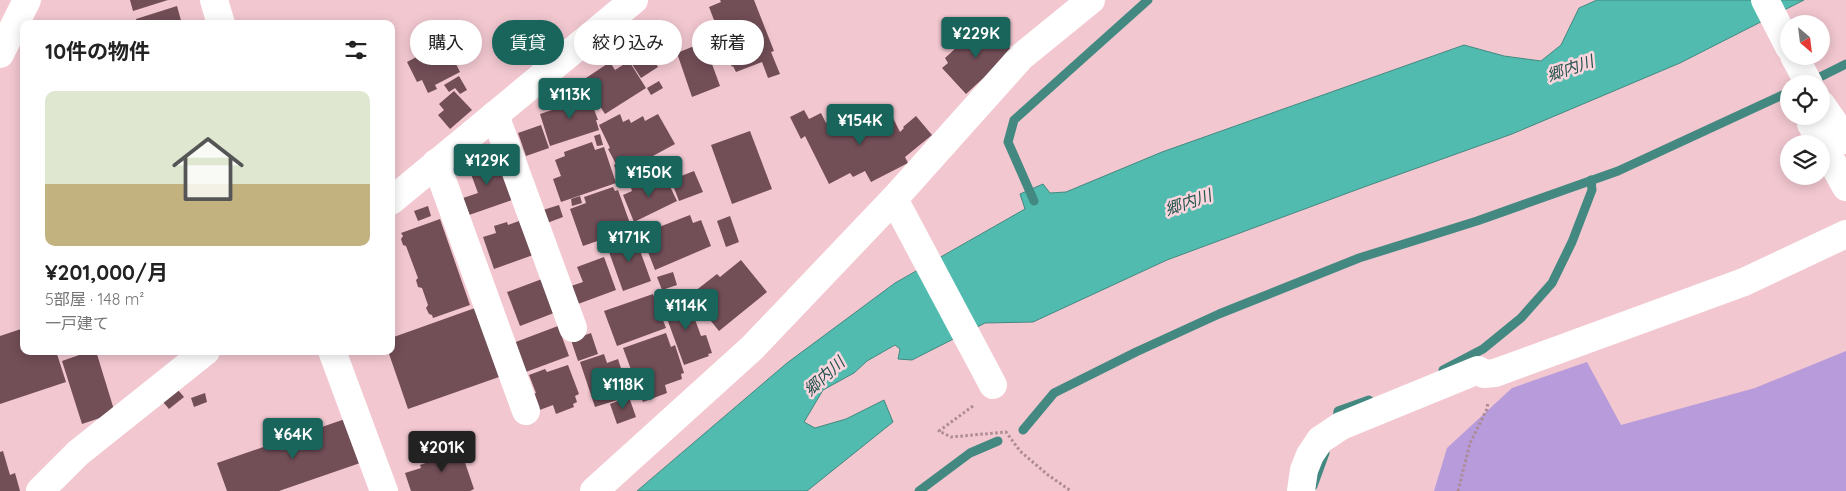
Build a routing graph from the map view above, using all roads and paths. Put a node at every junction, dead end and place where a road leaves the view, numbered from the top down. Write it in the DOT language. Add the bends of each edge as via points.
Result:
graph roads {
  1 [pos="27,0"];
  2 [pos="214,0"];
  3 [pos="634,0"];
  4 [pos="1091,0"];
  5 [pos="1765,0"];
  6 [pos="221,20"];
  7 [pos="1780,29"];
  8 [pos="0,54"];
  9 [pos="495,115"];
  10 [pos="1830,117"];
  11 [pos="1812,125"];
  12 [pos="1846,140"];
  13 [pos="436,163"];
  14 [pos="1846,188"];
  15 [pos="395,197"];
  16 [pos="894,198"];
  17 [pos="1846,234"];
  18 [pos="573,328"];
  19 [pos="201,355"];
  20 [pos="333,355"];
  21 [pos="1495,373"];
  22 [pos="993,385"];
  23 [pos="526,411"];
  24 [pos="40,491"];
  25 [pos="384,491"];
  26 [pos="594,491"];
  27 [pos="1071,491"];
  28 [pos="1301,491"];
  29 [pos="1458,491"];
  1 -- 8 [label="street"];
  2 -- 6 [label="street"];
  3 -- 9 [label="street"];
  4 -- 16 [label="street" via="1021,57"];
  5 -- 7 [label="street"];
  9 -- 13 [label="street"];
  9 -- 18 [label="street"];
  10 -- 12 [label="street"];
  11 -- 14 [label="street"];
  13 -- 15 [label="street"];
  13 -- 23 [label="street"];
  16 -- 22 [label="street"];
  16 -- 26 [label="street" via="752,348"];
  17 -- 21 [label="street" via="1744,282"];
  19 -- 24 [label="street" via="78,453"];
  20 -- 25 [label="street"];
  21 -- 28 [label="street" via="1484,374 1478,370 1341,426 1320,440 1310,455"];
  21 -- 29 [label="path" via="1487,409 1470,443"];
  22 -- 27 [label="path" via="996,390 940,430 950,437 1006,432 1020,451"];
}
